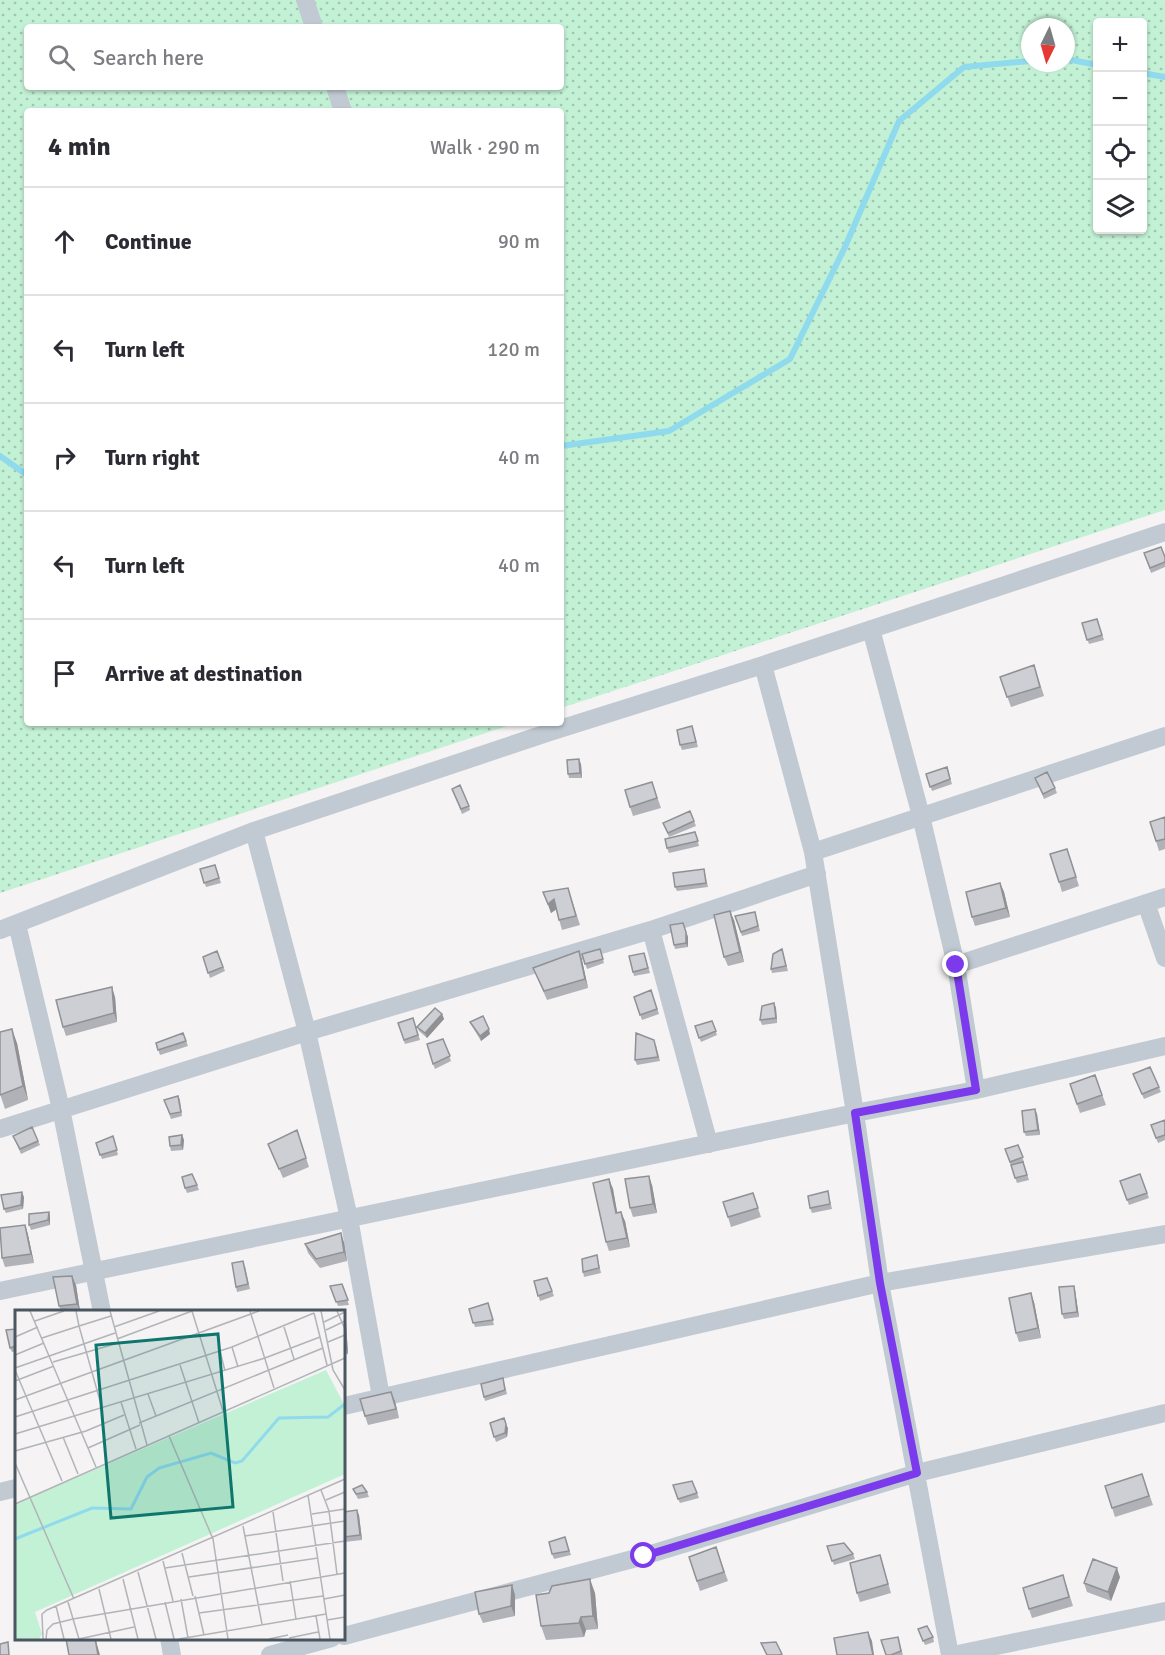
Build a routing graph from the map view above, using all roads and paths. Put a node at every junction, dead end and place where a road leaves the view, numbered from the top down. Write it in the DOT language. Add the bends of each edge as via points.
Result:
graph roads {
  1 [pos="305,0"];
  2 [pos="313,24"];
  3 [pos="336,90"];
  4 [pos="342,108"];
  5 [pos="1165,532"];
  6 [pos="871,629"];
  7 [pos="763,665"];
  8 [pos="564,723"];
  9 [pos="549,727"];
  10 [pos="1165,736"];
  11 [pos="921,816"];
  12 [pos="254,831"];
  13 [pos="813,852"];
  14 [pos="817,874"];
  15 [pos="1165,897"];
  16 [pos="1146,903"];
  17 [pos="9,927"];
  18 [pos="651,930"];
  19 [pos="1165,958"];
  20 [pos="956,965"];
  21 [pos="307,1032"];
  22 [pos="1164,1052"];
  23 [pos="976,1090"];
  24 [pos="61,1109"];
  25 [pos="855,1113"];
  26 [pos="0,1129"];
  27 [pos="709,1144"];
  28 [pos="349,1218"];
  29 [pos="1165,1234"];
  30 [pos="92,1272"];
  31 [pos="880,1283"];
  32 [pos="0,1291"];
  33 [pos="102,1310"];
  34 [pos="381,1397"];
  35 [pos="345,1406"];
  36 [pos="1165,1413"];
  37 [pos="917,1473"];
  38 [pos="15,1488"];
  39 [pos="0,1492"];
  40 [pos="1165,1611"];
  41 [pos="345,1636"];
  42 [pos="169,1640"];
  43 [pos="325,1640"];
  44 [pos="172,1655"];
  45 [pos="270,1655"];
  46 [pos="951,1655"];
  1 -- 2 [label="street"];
  3 -- 4 [label="street"];
  5 -- 6 [label="street"];
  6 -- 7 [label="street"];
  6 -- 11 [label="street"];
  7 -- 8 [label="street"];
  7 -- 13 [label="street"];
  9 -- 12 [label="street"];
  10 -- 11 [label="street"];
  11 -- 13 [label="street"];
  11 -- 20 [label="street"];
  12 -- 17 [label="street"];
  12 -- 21 [label="street"];
  13 -- 14 [label="street"];
  14 -- 18 [label="street"];
  14 -- 25 [label="street"];
  15 -- 16 [label="street"];
  16 -- 19 [label="street"];
  16 -- 20 [label="street"];
  17 -- 24 [label="street"];
  18 -- 21 [label="street"];
  18 -- 27 [label="street"];
  20 -- 23 [label="street"];
  21 -- 24 [label="street"];
  21 -- 28 [label="street"];
  22 -- 23 [label="street"];
  23 -- 25 [label="street"];
  24 -- 26 [label="street"];
  24 -- 30 [label="street"];
  25 -- 27 [label="street"];
  25 -- 31 [label="street"];
  27 -- 28 [label="street"];
  28 -- 30 [label="street"];
  28 -- 34 [label="street"];
  29 -- 31 [label="street"];
  30 -- 32 [label="street"];
  30 -- 33 [label="street"];
  31 -- 34 [label="street"];
  31 -- 37 [label="street"];
  34 -- 35 [label="street"];
  36 -- 37 [label="street"];
  37 -- 41 [label="street" via="644,1556"];
  37 -- 46 [label="street"];
  38 -- 39 [label="street"];
  40 -- 46 [label="street"];
  42 -- 44 [label="street"];
  43 -- 45 [label="street"];
}
